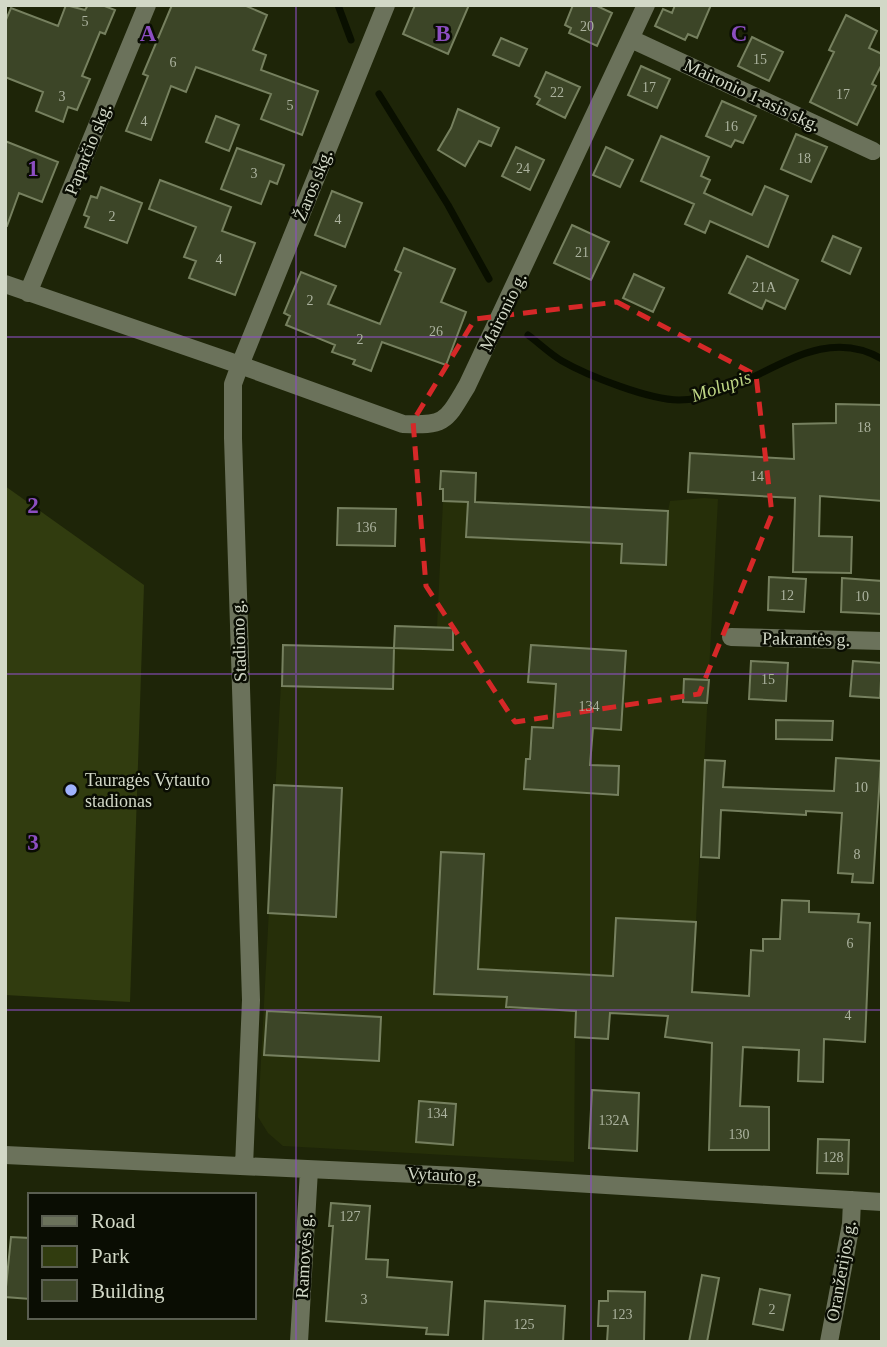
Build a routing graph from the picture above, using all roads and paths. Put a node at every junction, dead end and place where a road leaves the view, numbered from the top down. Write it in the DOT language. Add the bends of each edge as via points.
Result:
graph roads {
  1 [pos="147,5"];
  2 [pos="386,5"];
  3 [pos="646,5"];
  4 [pos="631,39"];
  5 [pos="873,151"];
  6 [pos="5,284"];
  7 [pos="28,293"];
  8 [pos="240,365"];
  9 [pos="731,637"];
  10 [pos="882,641"];
  11 [pos="5,1155"];
  12 [pos="244,1166"];
  13 [pos="309,1170"];
  14 [pos="852,1200"];
  15 [pos="882,1202"];
  16 [pos="299,1342"];
  17 [pos="829,1342"];
  1 -- 7 [label="street, Paparčio skg."];
  2 -- 8 [label="street, Žaros skg."];
  3 -- 4 [label="street, Maironio g."];
  4 -- 5 [label="street, Maironio 1-asis skg."];
  4 -- 8 [label="street, Maironio g." via="467,386 440,423 403,424"];
  6 -- 7 [label="street"];
  7 -- 8 [label="street"];
  8 -- 12 [label="street, Stadiono g." via="233,384 233,438 251,999"];
  9 -- 10 [label="street, Pakrantės g."];
  11 -- 12 [label="street, Vytauto g."];
  12 -- 13 [label="street, Vytauto g."];
  13 -- 14 [label="street, Vytauto g."];
  13 -- 16 [label="street, Ramovės g."];
  14 -- 15 [label="street, Vytauto g."];
  14 -- 17 [label="street, Oranžerijos g."];
}
